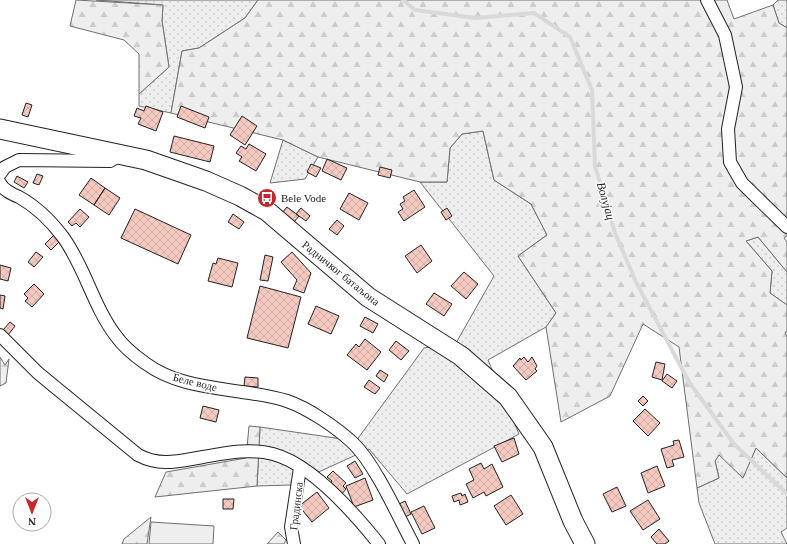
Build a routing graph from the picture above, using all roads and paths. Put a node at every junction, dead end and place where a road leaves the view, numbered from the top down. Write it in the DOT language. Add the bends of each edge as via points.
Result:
graph roads {
  1 [pos="707,0"];
  2 [pos="0,129"];
  3 [pos="121,154"];
  4 [pos="0,174"];
  5 [pos="0,183"];
  6 [pos="787,226"];
  7 [pos="0,335"];
  8 [pos="300,468"];
  9 [pos="294,544"];
  10 [pos="379,544"];
  11 [pos="413,544"];
  12 [pos="585,544"];
  1 -- 6 [label="street" via="725,35 736,87 728,129 730,162 742,183"];
  2 -- 3 [label="main road, Радничког батаљона"];
  3 -- 4 [label="street" via="110,161 19,160 5,167"];
  3 -- 12 [label="main road, Радничког батаљона" via="206,181 267,211 368,297 445,344 476,367 508,397 536,434"];
  5 -- 11 [label="street, Беле воде" via="6,190 38,210 64,238 116,337 144,363 160,373 182,381 288,401 330,425 353,443 368,461"];
  7 -- 8 [label="street" via="38,373 147,460 157,463 226,452 256,451 273,454 291,461"];
  8 -- 9 [label="street, Градинска" via="296,508 291,527"];
  8 -- 10 [label="street" via="351,511"];
}
